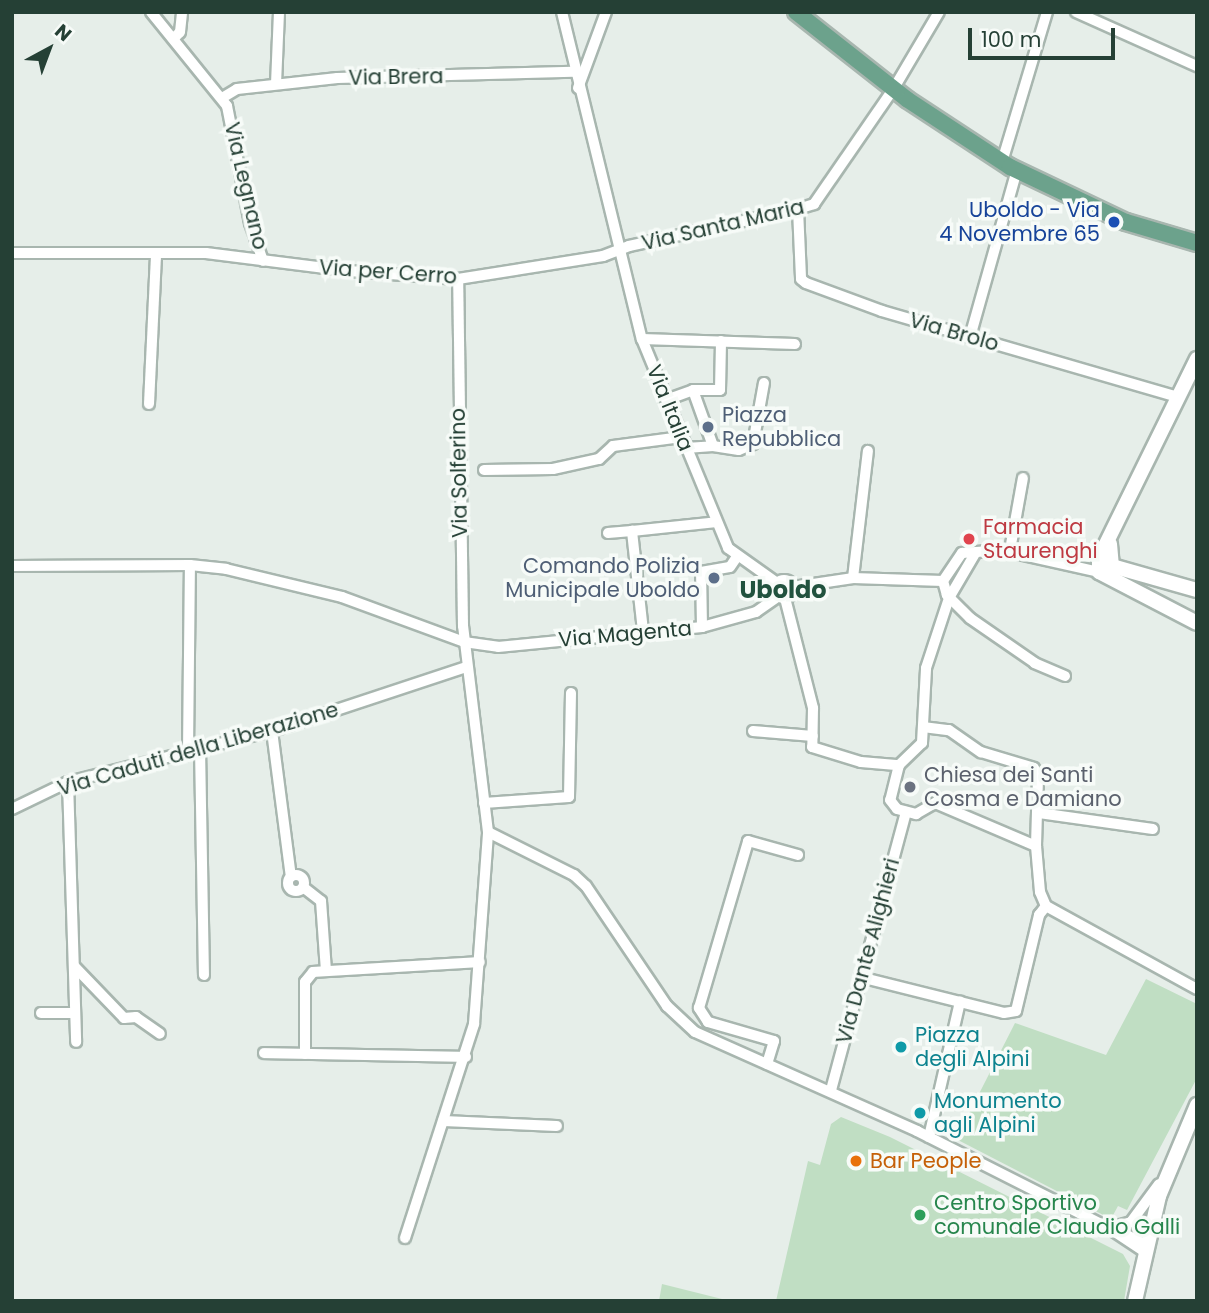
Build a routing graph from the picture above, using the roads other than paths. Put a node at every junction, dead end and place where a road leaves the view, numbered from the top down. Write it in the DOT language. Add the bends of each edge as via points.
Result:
graph roads {
  1 [pos="151,12"];
  2 [pos="182,12"];
  3 [pos="279,12"];
  4 [pos="562,12"];
  5 [pos="606,12"];
  6 [pos="796,12"];
  7 [pos="939,12"];
  8 [pos="1047,12"];
  9 [pos="1076,12"];
  10 [pos="174,38"];
  11 [pos="1197,66"];
  12 [pos="573,72"];
  13 [pos="276,84"];
  14 [pos="578,88"];
  15 [pos="894,88"];
  16 [pos="222,98"];
  17 [pos="1002,162"];
  18 [pos="1017,170"];
  19 [pos="798,209"];
  20 [pos="1197,243"];
  21 [pos="619,251"];
  22 [pos="12,253"];
  23 [pos="156,253"];
  24 [pos="263,261"];
  25 [pos="458,279"];
  26 [pos="970,337"];
  27 [pos="642,339"];
  28 [pos="721,341"];
  29 [pos="795,344"];
  30 [pos="1197,359"];
  31 [pos="764,383"];
  32 [pos="693,390"];
  33 [pos="1178,397"];
  34 [pos="666,400"];
  35 [pos="149,404"];
  36 [pos="681,437"];
  37 [pos="713,446"];
  38 [pos="686,448"];
  39 [pos="868,451"];
  40 [pos="485,470"];
  41 [pos="1023,478"];
  42 [pos="718,522"];
  43 [pos="632,531"];
  44 [pos="608,533"];
  45 [pos="1110,542"];
  46 [pos="1010,550"];
  47 [pos="976,552"];
  48 [pos="736,558"];
  49 [pos="190,565"];
  50 [pos="12,566"];
  51 [pos="1119,570"];
  52 [pos="1099,572"];
  53 [pos="853,578"];
  54 [pos="943,581"];
  55 [pos="777,583"];
  56 [pos="793,587"];
  57 [pos="1191,588"];
  58 [pos="782,597"];
  59 [pos="949,598"];
  60 [pos="1173,609"];
  61 [pos="1194,618"];
  62 [pos="702,627"];
  63 [pos="643,631"];
  64 [pos="464,642"];
  65 [pos="466,667"];
  66 [pos="1065,676"];
  67 [pos="571,693"];
  68 [pos="923,727"];
  69 [pos="272,731"];
  70 [pos="752,732"];
  71 [pos="813,736"];
  72 [pos="200,748"];
  73 [pos="188,751"];
  74 [pos="899,765"];
  75 [pos="68,782"];
  76 [pos="484,803"];
  77 [pos="12,809"];
  78 [pos="906,812"];
  79 [pos="1039,813"];
  80 [pos="1153,829"];
  81 [pos="488,832"];
  82 [pos="1036,846"];
  83 [pos="798,855"];
  84 [pos="1046,906"];
  85 [pos="480,962"];
  86 [pos="74,966"];
  87 [pos="326,970"];
  88 [pos="204,975"];
  89 [pos="859,977"];
  90 [pos="1197,989"];
  91 [pos="960,1002"];
  92 [pos="41,1013"];
  93 [pos="74,1013"];
  94 [pos="160,1034"];
  95 [pos="76,1042"];
  96 [pos="264,1053"];
  97 [pos="305,1054"];
  98 [pos="466,1057"];
  99 [pos="768,1064"];
  100 [pos="831,1090"];
  101 [pos="1197,1105"];
  102 [pos="443,1122"];
  103 [pos="557,1126"];
  104 [pos="929,1137"];
  105 [pos="1167,1171"];
  106 [pos="1109,1227"];
  107 [pos="405,1238"];
  108 [pos="1146,1248"];
  109 [pos="1135,1301"];
  1 -- 10 [label="street, Via Legnano"];
  2 -- 10 [label="street" via="180,32"];
  3 -- 13 [label="street"];
  4 -- 12 [label="street, Via Italia"];
  5 -- 14 [label="street"];
  6 -- 15 [label="main road"];
  7 -- 15 [label="street, Via Santa Maria"];
  8 -- 17 [label="street"];
  9 -- 11 [label="street"];
  10 -- 16 [label="street, Via Legnano"];
  12 -- 13 [label="street, Via Brera"];
  12 -- 14 [label="street, Via Italia"];
  13 -- 16 [label="street, Via Brera" via="237,89"];
  14 -- 21 [label="street, Via Italia"];
  15 -- 17 [label="main road"];
  15 -- 19 [label="street, Via Santa Maria" via="814,204"];
  16 -- 24 [label="street, Via Legnano" via="231,118 250,223"];
  17 -- 18 [label="main road"];
  18 -- 20 [label="main road" via="1126,222"];
  18 -- 26 [label="street"];
  19 -- 21 [label="street, Via Santa Maria"];
  19 -- 26 [label="street, Via Brolo" via="801,279 806,283"];
  21 -- 25 [label="street, Via per Cerro"];
  21 -- 27 [label="street, Via Italia"];
  22 -- 23 [label="street, Via per Cerro"];
  23 -- 24 [label="street, Via per Cerro" via="206,253"];
  23 -- 35 [label="street"];
  24 -- 25 [label="street, Via per Cerro"];
  25 -- 64 [label="street, Via Solferino" via="458,517"];
  26 -- 33 [label="street, Via Brolo"];
  27 -- 28 [label="street"];
  27 -- 34 [label="street, Via Italia"];
  28 -- 29 [label="street"];
  28 -- 32 [label="street" via="720,390"];
  30 -- 33 [label="street"];
  31 -- 37 [label="street" via="753,444 739,450"];
  32 -- 34 [label="street"];
  32 -- 37 [label="street"];
  33 -- 45 [label="street"];
  34 -- 36 [label="street, Via Italia"];
  36 -- 38 [label="street, Via Italia"];
  36 -- 40 [label="street" via="613,446 599,459 553,469"];
  37 -- 38 [label="street"];
  38 -- 42 [label="street, Via Italia"];
  39 -- 53 [label="street"];
  41 -- 46 [label="street"];
  42 -- 43 [label="street"];
  42 -- 48 [label="street, Via Italia"];
  43 -- 44 [label="street"];
  43 -- 63 [label="street"];
  45 -- 51 [label="street" via="1109,564"];
  45 -- 52 [label="street" via="1099,558"];
  46 -- 47 [label="street"];
  46 -- 52 [label="street"];
  47 -- 54 [label="street" via="959,555"];
  47 -- 59 [label="street"];
  48 -- 55 [label="street"];
  48 -- 62 [label="street" via="730,567 701,572"];
  49 -- 50 [label="street, Via Magenta"];
  49 -- 64 [label="street, Via Magenta" via="342,597"];
  49 -- 73 [label="street"];
  51 -- 52 [label="street"];
  51 -- 57 [label="street"];
  52 -- 60 [label="street"];
  53 -- 54 [label="street"];
  53 -- 56 [label="street"];
  54 -- 59 [label="street"];
  55 -- 56 [label="street" via="788,580"];
  55 -- 58 [label="street"];
  56 -- 58 [label="street"];
  57 -- 60 [label="street" via="1175,595"];
  58 -- 62 [label="street, Via Magenta" via="756,612"];
  58 -- 71 [label="street" via="806,669"];
  59 -- 66 [label="street" via="992,635"];
  59 -- 68 [label="street" via="926,668"];
  60 -- 61 [label="street"];
  62 -- 63 [label="street, Via Magenta"];
  63 -- 64 [label="street, Via Magenta" via="498,646"];
  64 -- 65 [label="street, Via Solferino"];
  65 -- 69 [label="street, Via Caduti della Liberazione"];
  65 -- 76 [label="street, Via Solferino"];
  67 -- 76 [label="street" via="569,797"];
  68 -- 74 [label="street" via="920,748"];
  68 -- 79 [label="street" via="949,730 981,752 1034,768"];
  69 -- 72 [label="street, Via Caduti della Liberazione"];
  69 -- 87 [label="street" via="291,877 301,877 303,887 321,901"];
  70 -- 71 [label="street"];
  71 -- 74 [label="street" via="812,747 827,755"];
  72 -- 73 [label="street, Via Caduti della Liberazione"];
  72 -- 88 [label="street"];
  73 -- 75 [label="street, Via Caduti della Liberazione"];
  74 -- 78 [label="street" via="890,800"];
  75 -- 77 [label="street, Via Caduti della Liberazione"];
  75 -- 86 [label="street"];
  76 -- 81 [label="street, Via Solferino"];
  78 -- 82 [label="street" via="919,813 935,803"];
  78 -- 89 [label="street, Via Dante Alighieri"];
  79 -- 80 [label="street"];
  79 -- 82 [label="street"];
  81 -- 85 [label="street, Via Solferino"];
  81 -- 99 [label="street" via="574,875 597,898 673,1012 715,1043"];
  82 -- 84 [label="street" via="1040,892"];
  83 -- 99 [label="street" via="748,841 699,1008 708,1022 774,1041"];
  84 -- 90 [label="street"];
  84 -- 91 [label="street" via="1039,915 1020,1007 1004,1013"];
  85 -- 87 [label="street"];
  85 -- 98 [label="street, Via Solferino"];
  86 -- 93 [label="street"];
  86 -- 94 [label="street" via="124,1018 135,1017"];
  87 -- 97 [label="street" via="313,972 305,982"];
  89 -- 91 [label="street"];
  89 -- 100 [label="street, Via Dante Alighieri"];
  91 -- 104 [label="street"];
  92 -- 93 [label="street"];
  93 -- 95 [label="street"];
  96 -- 97 [label="street"];
  97 -- 98 [label="street"];
  98 -- 102 [label="street, Via Solferino"];
  99 -- 100 [label="street"];
  100 -- 104 [label="street"];
  101 -- 105 [label="street"];
  102 -- 103 [label="street"];
  102 -- 107 [label="street, Via Solferino"];
  104 -- 106 [label="street"];
  105 -- 106 [label="street" via="1131,1222"];
  105 -- 108 [label="street"];
  106 -- 108 [label="street" via="1133,1235"];
  108 -- 109 [label="street"];
}
